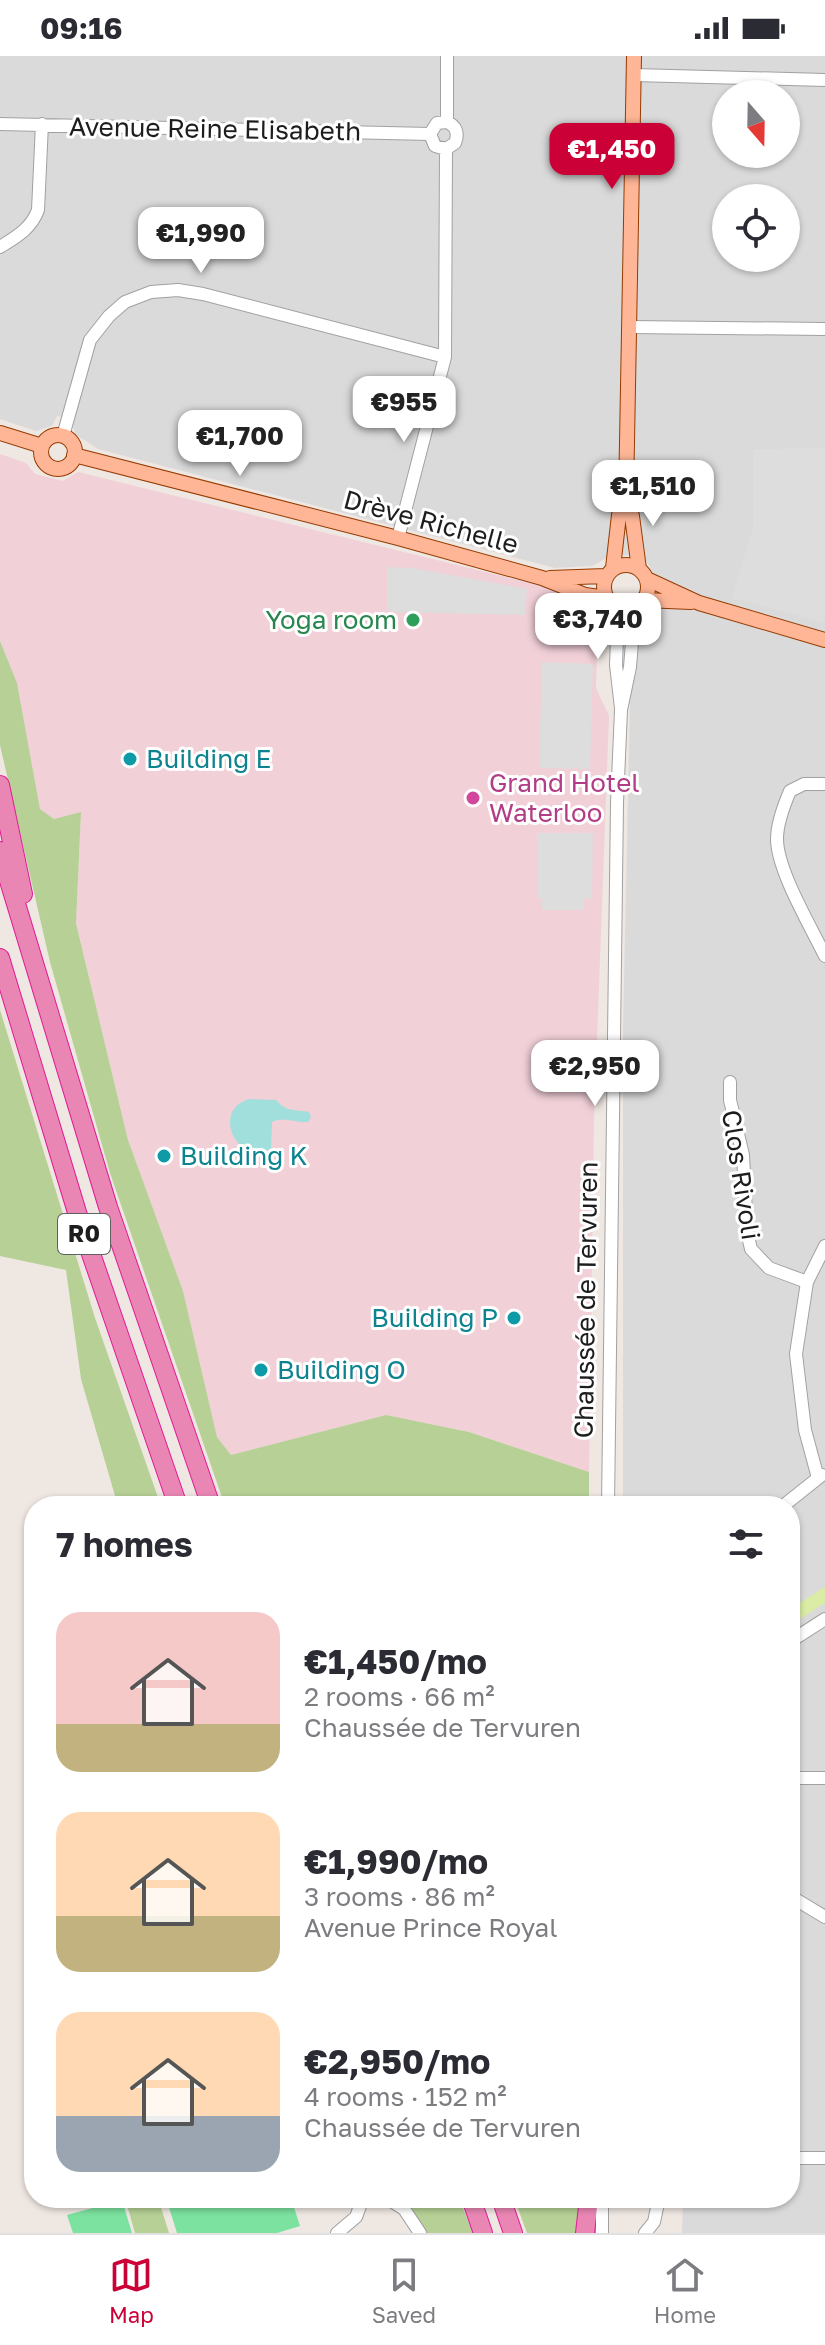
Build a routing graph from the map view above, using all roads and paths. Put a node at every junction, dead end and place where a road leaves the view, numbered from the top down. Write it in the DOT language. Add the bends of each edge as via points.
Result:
graph roads {
  1 [pos="447,56"];
  2 [pos="634,56"];
  3 [pos="634,75"];
  4 [pos="825,80"];
  5 [pos="447,122"];
  6 [pos="0,124"];
  7 [pos="42,124"];
  8 [pos="430,134"];
  9 [pos="446,149"];
  10 [pos="0,247"];
  11 [pos="629,327"];
  12 [pos="825,329"];
  13 [pos="445,357"];
  14 [pos="0,433"];
  15 [pos="63,436"];
  16 [pos="42,446"];
  17 [pos="74,455"];
  18 [pos="626,497"];
  19 [pos="398,538"];
  20 [pos="609,572"];
  21 [pos="643,574"];
  22 [pos="542,578"];
  23 [pos="612,603"];
  24 [pos="699,603"];
  25 [pos="639,604"];
  26 [pos="825,640"];
  27 [pos="621,710"];
  28 [pos="825,784"];
  29 [pos="0,785"];
  30 [pos="0,851"];
  31 [pos="20,916"];
  32 [pos="825,956"];
  33 [pos="0,958"];
  34 [pos="730,1082"];
  35 [pos="825,1246"];
  36 [pos="807,1282"];
  37 [pos="822,1476"];
  38 [pos="175,1496"];
  39 [pos="208,1496"];
  40 [pos="608,1496"];
  41 [pos="796,1496"];
  42 [pos="825,1619"];
  43 [pos="800,1635"];
  44 [pos="800,1778"];
  45 [pos="825,1778"];
  46 [pos="800,1902"];
  47 [pos="825,1917"];
  48 [pos="800,2158"];
  49 [pos="825,2158"];
  50 [pos="359,2208"];
  51 [pos="402,2208"];
  52 [pos="474,2208"];
  53 [pos="504,2208"];
  54 [pos="588,2208"];
  55 [pos="602,2208"];
  56 [pos="657,2208"];
  57 [pos="337,2233"];
  58 [pos="420,2233"];
  59 [pos="483,2233"];
  60 [pos="513,2233"];
  61 [pos="585,2233"];
  62 [pos="602,2233"];
  63 [pos="645,2233"];
  1 -- 5 [label="street"];
  2 -- 3 [label="main road"];
  3 -- 4 [label="street"];
  3 -- 11 [label="main road"];
  5 -- 8 [label="street" via="437,123"];
  5 -- 9 [label="street" via="457,134"];
  6 -- 7 [label="street, Avenue Reine Elisabeth"];
  7 -- 8 [label="street, Avenue Reine Elisabeth"];
  7 -- 10 [label="street" via="35,219"];
  8 -- 9 [label="street" via="432,143"];
  9 -- 13 [label="street"];
  11 -- 12 [label="street"];
  11 -- 18 [label="main road"];
  13 -- 15 [label="street" via="203,294 151,292 116,308 90,340"];
  13 -- 19 [label="street"];
  14 -- 16 [label="main road"];
  15 -- 16 [label="main road" via="47,439"];
  15 -- 17 [label="main road" via="70,440"];
  16 -- 17 [label="main road" via="42,458 55,469 67,466"];
  17 -- 19 [label="main road, Drève Richelle"];
  18 -- 20 [label="main road"];
  18 -- 21 [label="main road"];
  19 -- 22 [label="main road, Drève Richelle"];
  20 -- 21 [label="main road" via="621,564"];
  20 -- 22 [label="main road, Drève Richelle" via="587,579"];
  20 -- 23 [label="main road" via="604,591"];
  21 -- 24 [label="main road"];
  21 -- 25 [label="main road" via="648,586"];
  22 -- 23 [label="main road, Drève Richelle"];
  23 -- 25 [label="main road"];
  23 -- 27 [label="street, Chaussée de Tervuren"];
  24 -- 25 [label="main road"];
  24 -- 26 [label="main road"];
  25 -- 27 [label="street, Chaussée de Tervuren"];
  27 -- 40 [label="street, Chaussée de Tervuren"];
  28 -- 32 [label="street" via="804,784 790,791 777,839 780,860"];
  29 -- 31 [label="highway" via="23,891"];
  30 -- 31 [label="highway, R0"];
  31 -- 39 [label="highway, R0" via="108,1207"];
  33 -- 38 [label="highway, R0" via="79,1219"];
  34 -- 36 [label="street, Clos Rivoli" via="751,1249 769,1268"];
  35 -- 36 [label="street"];
  36 -- 37 [label="street" via="796,1354 805,1430"];
  37 -- 41 [label="street"];
  42 -- 43 [label="street"];
  44 -- 45 [label="street"];
  46 -- 47 [label="street"];
  48 -- 49 [label="street"];
  50 -- 57 [label="street"];
  51 -- 58 [label="street"];
  52 -- 59 [label="highway"];
  53 -- 60 [label="highway"];
  54 -- 61 [label="highway"];
  55 -- 62 [label="street"];
  56 -- 63 [label="street"];
}
